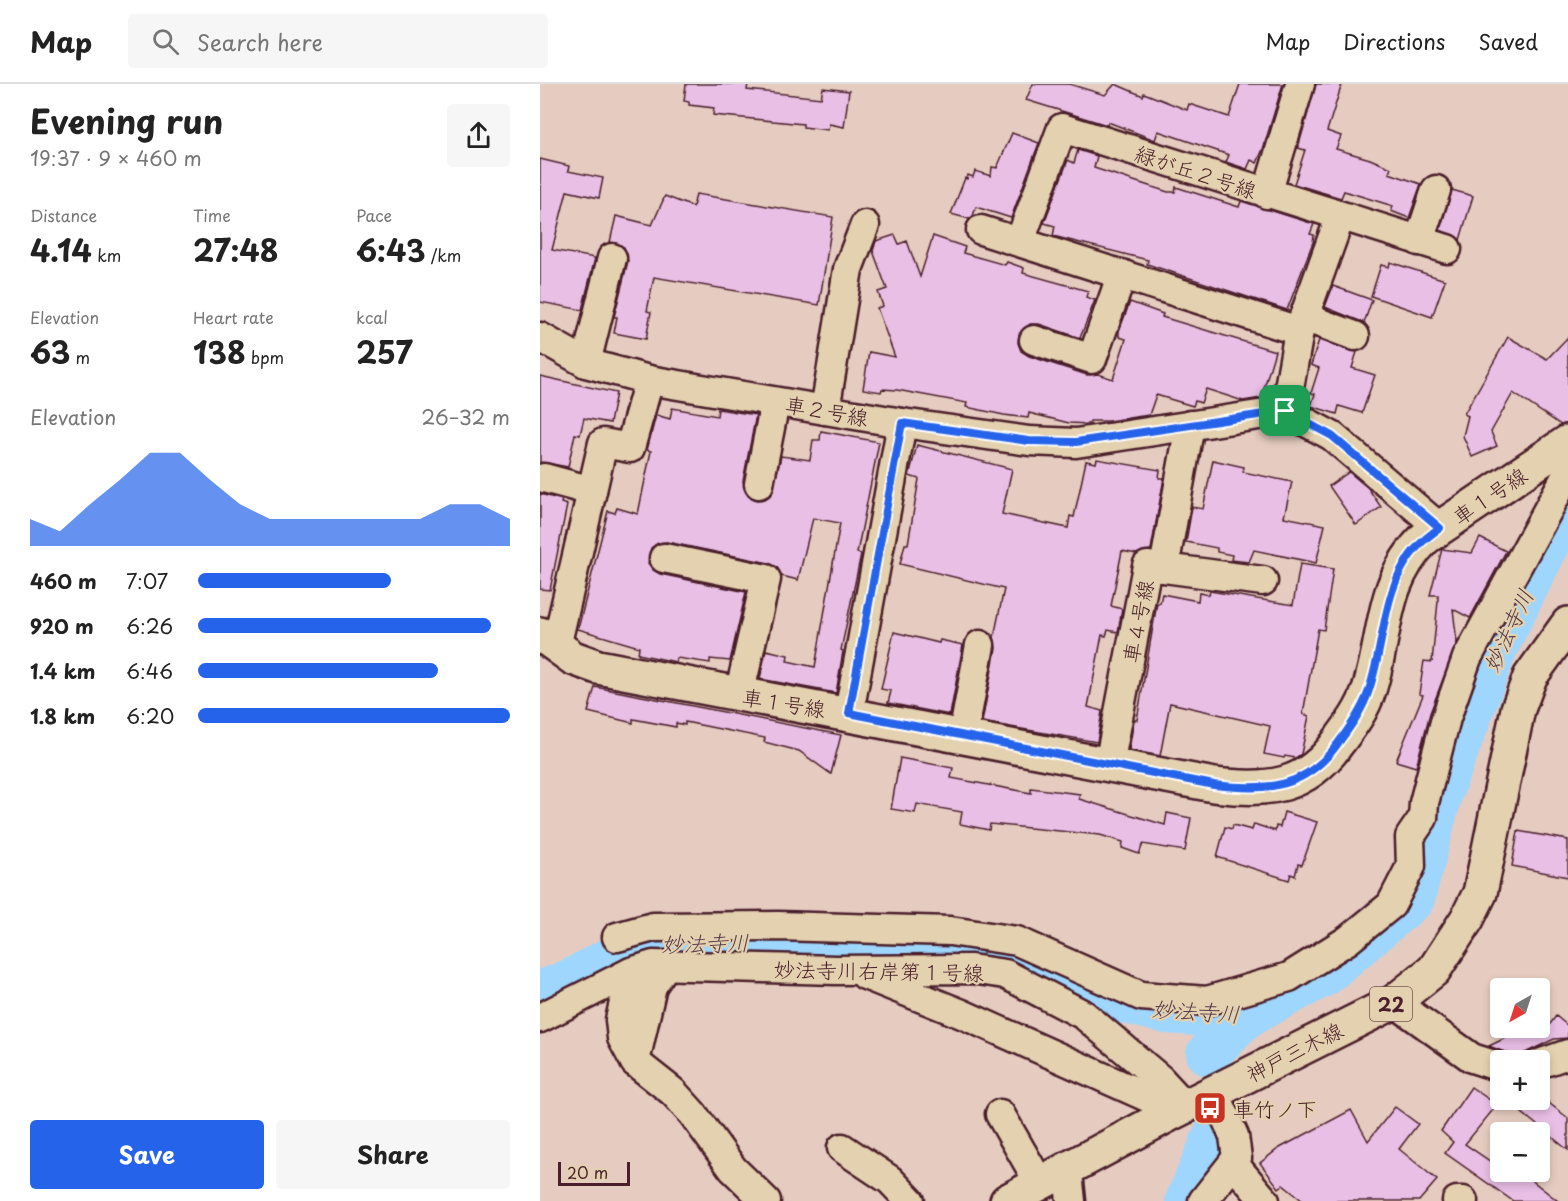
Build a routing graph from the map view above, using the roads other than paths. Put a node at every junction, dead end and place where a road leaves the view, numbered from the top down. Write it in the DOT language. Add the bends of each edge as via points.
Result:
graph roads {
  1 [pos="1302,103"];
  2 [pos="1436,190"];
  3 [pos="1267,194"];
  4 [pos="1340,217"];
  5 [pos="865,225"];
  6 [pos="981,230"];
  7 [pos="1419,241"];
  8 [pos="1020,242"];
  9 [pos="1447,249"];
  10 [pos="612,258"];
  11 [pos="1122,274"];
  12 [pos="1302,324"];
  13 [pos="1354,336"];
  14 [pos="540,337"];
  15 [pos="1034,340"];
  16 [pos="586,363"];
  17 [pos="649,380"];
  18 [pos="775,402"];
  19 [pos="825,410"];
  20 [pos="1285,411"];
  21 [pos="902,423"];
  22 [pos="1190,425"];
  23 [pos="1568,442"];
  24 [pos="1568,473"];
  25 [pos="544,478"];
  26 [pos="759,484"];
  27 [pos="592,491"];
  28 [pos="1440,528"];
  29 [pos="664,558"];
  30 [pos="1164,568"];
  31 [pos="1263,581"];
  32 [pos="1567,627"];
  33 [pos="548,640"];
  34 [pos="980,645"];
  35 [pos="739,695"];
  36 [pos="849,713"];
  37 [pos="963,736"];
  38 [pos="1109,765"];
  39 [pos="617,938"];
  40 [pos="666,965"];
  41 [pos="853,970"];
  42 [pos="631,972"];
  43 [pos="1394,1002"];
  44 [pos="540,1018"];
  45 [pos="635,1062"];
  46 [pos="1490,1063"];
  47 [pos="1214,1091"];
  48 [pos="1179,1109"];
  49 [pos="1000,1114"];
  50 [pos="842,1149"];
  51 [pos="1233,1163"];
  52 [pos="1058,1185"];
  53 [pos="766,1201"];
  54 [pos="910,1201"];
  55 [pos="1007,1201"];
  56 [pos="1203,1201"];
  57 [pos="1265,1201"];
  58 [pos="1457,1201"];
  59 [pos="1463,1201"];
  1 -- 3 [label="street"];
  2 -- 7 [label="street"];
  3 -- 4 [label="street, 緑が丘２号線"];
  3 -- 8 [label="street, 緑が丘２号線" via="1062,128"];
  4 -- 7 [label="street, 緑が丘２号線"];
  4 -- 12 [label="street"];
  5 -- 19 [label="street" via="848,269"];
  6 -- 8 [label="street"];
  7 -- 9 [label="street, 緑が丘２号線"];
  8 -- 11 [label="street"];
  10 -- 16 [label="street"];
  11 -- 12 [label="street"];
  11 -- 15 [label="street" via="1092,359"];
  12 -- 13 [label="street"];
  12 -- 20 [label="street"];
  14 -- 16 [label="street, 車２号線"];
  16 -- 17 [label="street, 車２号線"];
  17 -- 18 [label="street, 車２号線"];
  17 -- 27 [label="street" via="630,448 603,443"];
  18 -- 19 [label="street, 車２号線"];
  18 -- 26 [label="street"];
  19 -- 21 [label="street, 車２号線"];
  20 -- 22 [label="street, 車２号線"];
  20 -- 28 [label="street" via="1332,436"];
  21 -- 22 [label="street, 車２号線" via="1029,441 1076,442"];
  21 -- 36 [label="street"];
  22 -- 30 [label="street, 車４号線"];
  23 -- 28 [label="street, 車１号線"];
  24 -- 39 [label="street" via="1467,658 1446,718 1423,818 1410,837 1411,866 1396,895 1348,940 1289,977 1207,1001 1141,996 1017,941 950,931 653,927"];
  25 -- 27 [label="street"];
  27 -- 33 [label="street"];
  28 -- 38 [label="street, 車１号線" via="1416,547 1397,573 1369,691 1356,718 1319,767 1290,783 1245,788"];
  29 -- 35 [label="street" via="766,579"];
  30 -- 31 [label="street"];
  30 -- 38 [label="street, 車４号線" via="1147,566"];
  32 -- 43 [label="street, 神戸三木線 / 22" via="1530,677 1518,709 1480,893 1434,970"];
  33 -- 35 [label="street, 車１号線" via="573,658 598,667"];
  34 -- 37 [label="street"];
  35 -- 36 [label="street, 車１号線"];
  36 -- 37 [label="street, 車１号線"];
  37 -- 38 [label="street, 車１号線"];
  40 -- 41 [label="street, 妙法寺川右岸第１号線"];
  40 -- 42 [label="street, 妙法寺川右岸第１号線"];
  40 -- 45 [label="street" via="652,986"];
  41 -- 48 [label="street"];
  41 -- 48 [label="street, 妙法寺川右岸第１号線" via="970,969 1005,974 1084,1015 1160,1079"];
  42 -- 44 [label="street, 妙法寺川右岸第１号線"];
  42 -- 45 [label="street" via="620,1020 621,1038"];
  43 -- 46 [label="street" via="1472,1058"];
  43 -- 47 [label="street, 神戸三木線 / 22"];
  45 -- 53 [label="street" via="673,1092 733,1169"];
  47 -- 48 [label="street, 神戸三木線 / 22"];
  47 -- 51 [label="street" via="1234,1136 1237,1158"];
  48 -- 52 [label="street, 神戸三木線 / 22"];
  49 -- 52 [label="street"];
  50 -- 54 [label="street" via="890,1180"];
  51 -- 56 [label="street"];
  51 -- 57 [label="street"];
  52 -- 55 [label="street, 神戸三木線 / 22"];
  58 -- 59 [label="street"];
}
